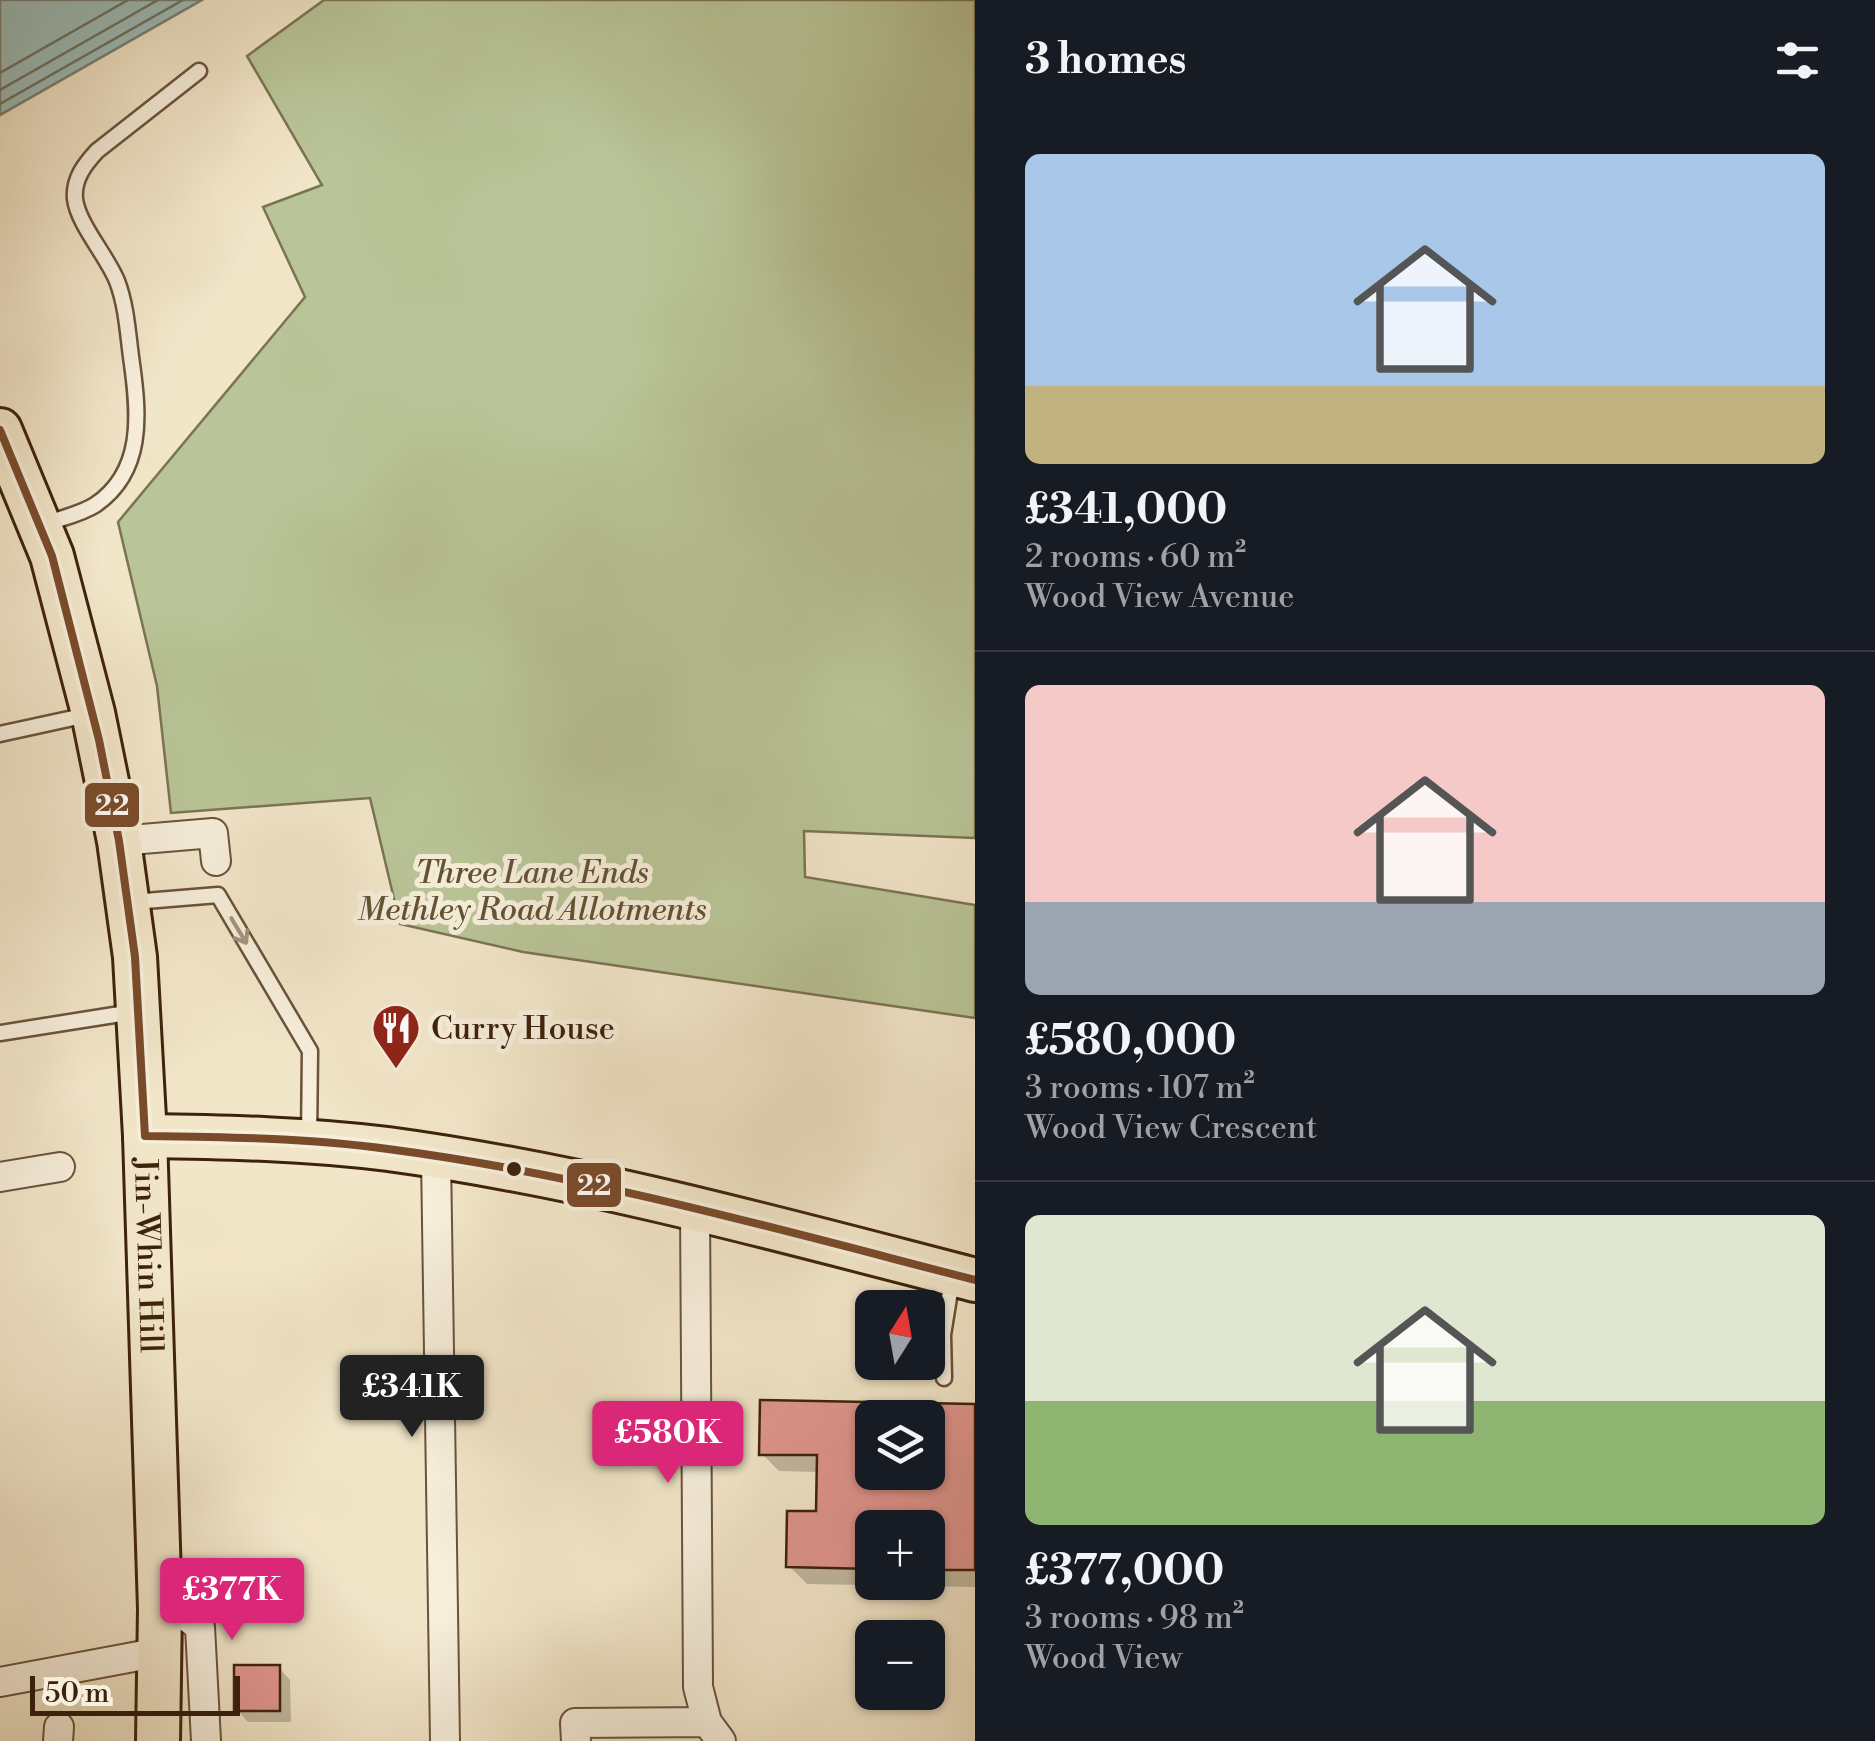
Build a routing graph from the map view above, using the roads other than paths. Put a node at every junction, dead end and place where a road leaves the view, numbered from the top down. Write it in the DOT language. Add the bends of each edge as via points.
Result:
graph roads {
  1 [pos="200,71"];
  2 [pos="0,430"];
  3 [pos="40,526"];
  4 [pos="92,714"];
  5 [pos="0,734"];
  6 [pos="119,842"];
  7 [pos="216,861"];
  8 [pos="128,902"];
  9 [pos="138,1011"];
  10 [pos="0,1032"];
  11 [pos="145,1136"];
  12 [pos="308,1141"];
  13 [pos="436,1156"];
  14 [pos="60,1168"];
  15 [pos="0,1177"];
  16 [pos="695,1207"];
  17 [pos="964,1277"];
  18 [pos="945,1333"];
  19 [pos="160,1609"];
  20 [pos="160,1652"];
  21 [pos="0,1682"];
  22 [pos="714,1731"];
  23 [pos="576,1732"];
  24 [pos="158,1741"];
  25 [pos="206,1741"];
  26 [pos="445,1741"];
  1 -- 3 [label="lane" via="97,151 77,180 77,205 121,292 136,437 123,476 106,496"];
  2 -- 3 [label="main road, Jin-Whin Hill"];
  3 -- 4 [label="main road, Jin-Whin Hill"];
  4 -- 5 [label="lane"];
  4 -- 6 [label="main road, Jin-Whin Hill"];
  6 -- 7 [label="street" via="213,833"];
  6 -- 8 [label="main road, Jin-Whin Hill"];
  8 -- 9 [label="main road, Jin-Whin Hill"];
  8 -- 12 [label="lane, one-way" via="218,895 310,1051"];
  9 -- 10 [label="lane"];
  9 -- 11 [label="main road, Jin-Whin Hill"];
  11 -- 12 [label="main road"];
  11 -- 19 [label="main road, Jin-Whin Hill"];
  12 -- 13 [label="main road"];
  13 -- 16 [label="main road"];
  13 -- 26 [label="street"];
  14 -- 15 [label="street"];
  16 -- 17 [label="main road"];
  16 -- 22 [label="street" via="698,1687"];
  17 -- 18 [label="lane"];
  19 -- 20 [label="main road, Jin-Whin Hill"];
  19 -- 25 [label="street" via="200,1628"];
  20 -- 21 [label="street"];
  20 -- 24 [label="main road, Jin-Whin Hill"];
  22 -- 23 [label="street"];
}
